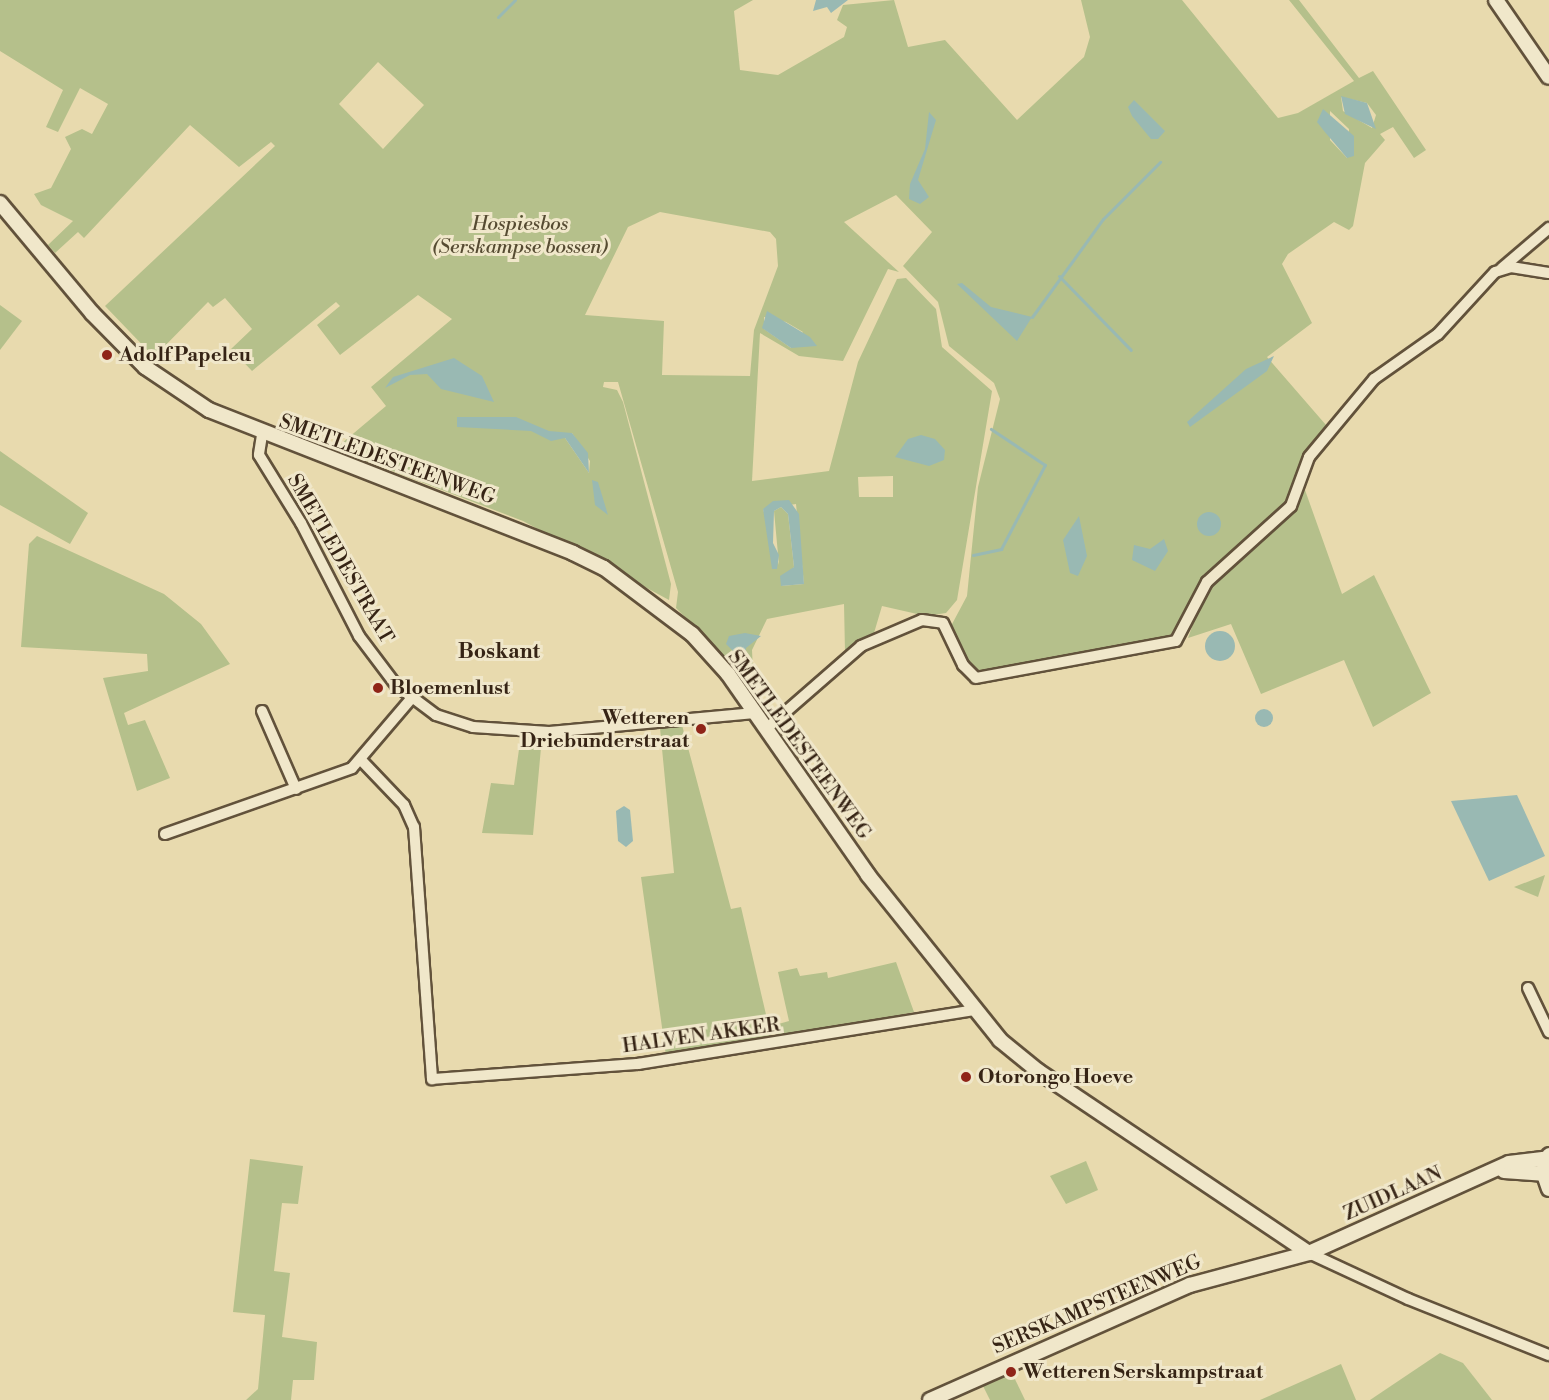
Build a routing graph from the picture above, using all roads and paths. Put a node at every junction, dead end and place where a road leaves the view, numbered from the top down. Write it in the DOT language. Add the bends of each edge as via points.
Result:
graph roads {
  1 [pos="1496,0"];
  2 [pos="1517,29"];
  3 [pos="1549,64"];
  4 [pos="1549,76"];
  5 [pos="0,203"];
  6 [pos="1549,228"];
  7 [pos="1502,268"];
  8 [pos="1549,273"];
  9 [pos="262,435"];
  10 [pos="411,699"];
  11 [pos="262,711"];
  12 [pos="754,713"];
  13 [pos="766,729"];
  14 [pos="362,761"];
  15 [pos="296,789"];
  16 [pos="165,834"];
  17 [pos="1528,988"];
  18 [pos="974,1010"];
  19 [pos="1549,1032"];
  20 [pos="1548,1156"];
  21 [pos="1493,1172"];
  22 [pos="1546,1181"];
  23 [pos="1309,1253"];
  24 [pos="1549,1354"];
  25 [pos="930,1400"];
  1 -- 2 [label="street"];
  2 -- 3 [label="street"];
  2 -- 4 [label="street"];
  5 -- 9 [label="street, SMETLEDESTEENWEG" via="92,313 145,367 209,410"];
  6 -- 7 [label="street"];
  7 -- 8 [label="street"];
  7 -- 13 [label="street" via="1438,334 1374,379 1309,457 1291,506 1216,570 1176,640 976,678 963,665 943,623 922,620 861,646"];
  9 -- 10 [label="street, SMETLEDESTRAAT" via="259,455 301,522 349,618"];
  9 -- 12 [label="street, SMETLEDESTEENWEG" via="478,514 604,568 692,634"];
  10 -- 12 [label="street, SMETLEDESTRAAT" via="456,723 549,732"];
  10 -- 14 [label="street"];
  11 -- 15 [label="street"];
  12 -- 13 [label="street, SMETLEDESTEENWEG"];
  13 -- 18 [label="street, SMETLEDESTEENWEG" via="868,875"];
  14 -- 15 [label="street"];
  14 -- 18 [label="street, HALVEN AKKER" via="404,805 414,827 432,1079 638,1064"];
  15 -- 16 [label="street"];
  17 -- 19 [label="street"];
  18 -- 23 [label="street, SMETLEDESTEENWEG" via="1038,1071"];
  20 -- 21 [label="street, ZUIDLAAN" via="1509,1163"];
  20 -- 22 [label="main road"];
  21 -- 22 [label="street, ZUIDLAAN"];
  21 -- 23 [label="street, ZUIDLAAN"];
  23 -- 24 [label="street" via="1408,1299"];
  23 -- 25 [label="street, SERSKAMPSTEENWEG" via="1190,1285"];
}
